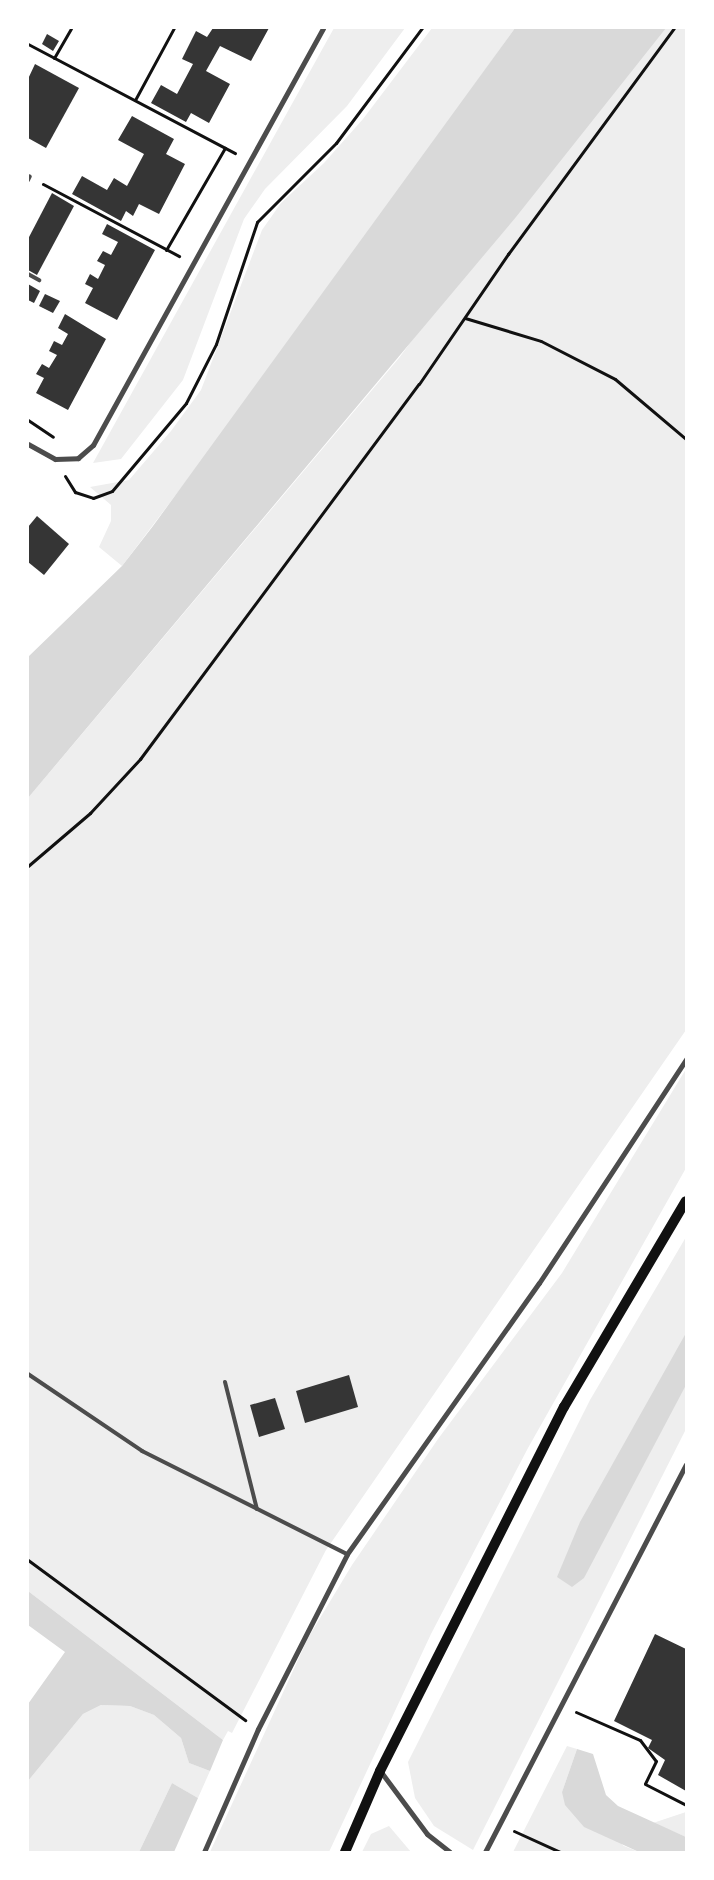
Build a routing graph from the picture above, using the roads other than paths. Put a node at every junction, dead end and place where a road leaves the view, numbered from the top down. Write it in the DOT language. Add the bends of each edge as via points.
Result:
graph roads {
  1 [pos="323,28"];
  2 [pos="28,274"];
  3 [pos="39,280"];
  4 [pos="28,444"];
  5 [pos="686,1059"];
  6 [pos="686,1201"];
  7 [pos="28,1374"];
  8 [pos="225,1382"];
  9 [pos="686,1465"];
  10 [pos="258,1509"];
  11 [pos="347,1554"];
  12 [pos="380,1771"];
  13 [pos="204,1852"];
  14 [pos="345,1852"];
  15 [pos="450,1852"];
  16 [pos="485,1852"];
  1 -- 4 [label="street" via="93,445 78,458 55,459"];
  2 -- 3 [label="lane"];
  5 -- 11 [label="street" via="539,1283"];
  6 -- 12 [label="main road" via="564,1407"];
  7 -- 10 [label="lane" via="142,1451"];
  8 -- 10 [label="lane"];
  9 -- 16 [label="street"];
  10 -- 11 [label="lane"];
  11 -- 13 [label="street" via="258,1729"];
  12 -- 14 [label="main road"];
  12 -- 15 [label="street" via="427,1834"];
}
